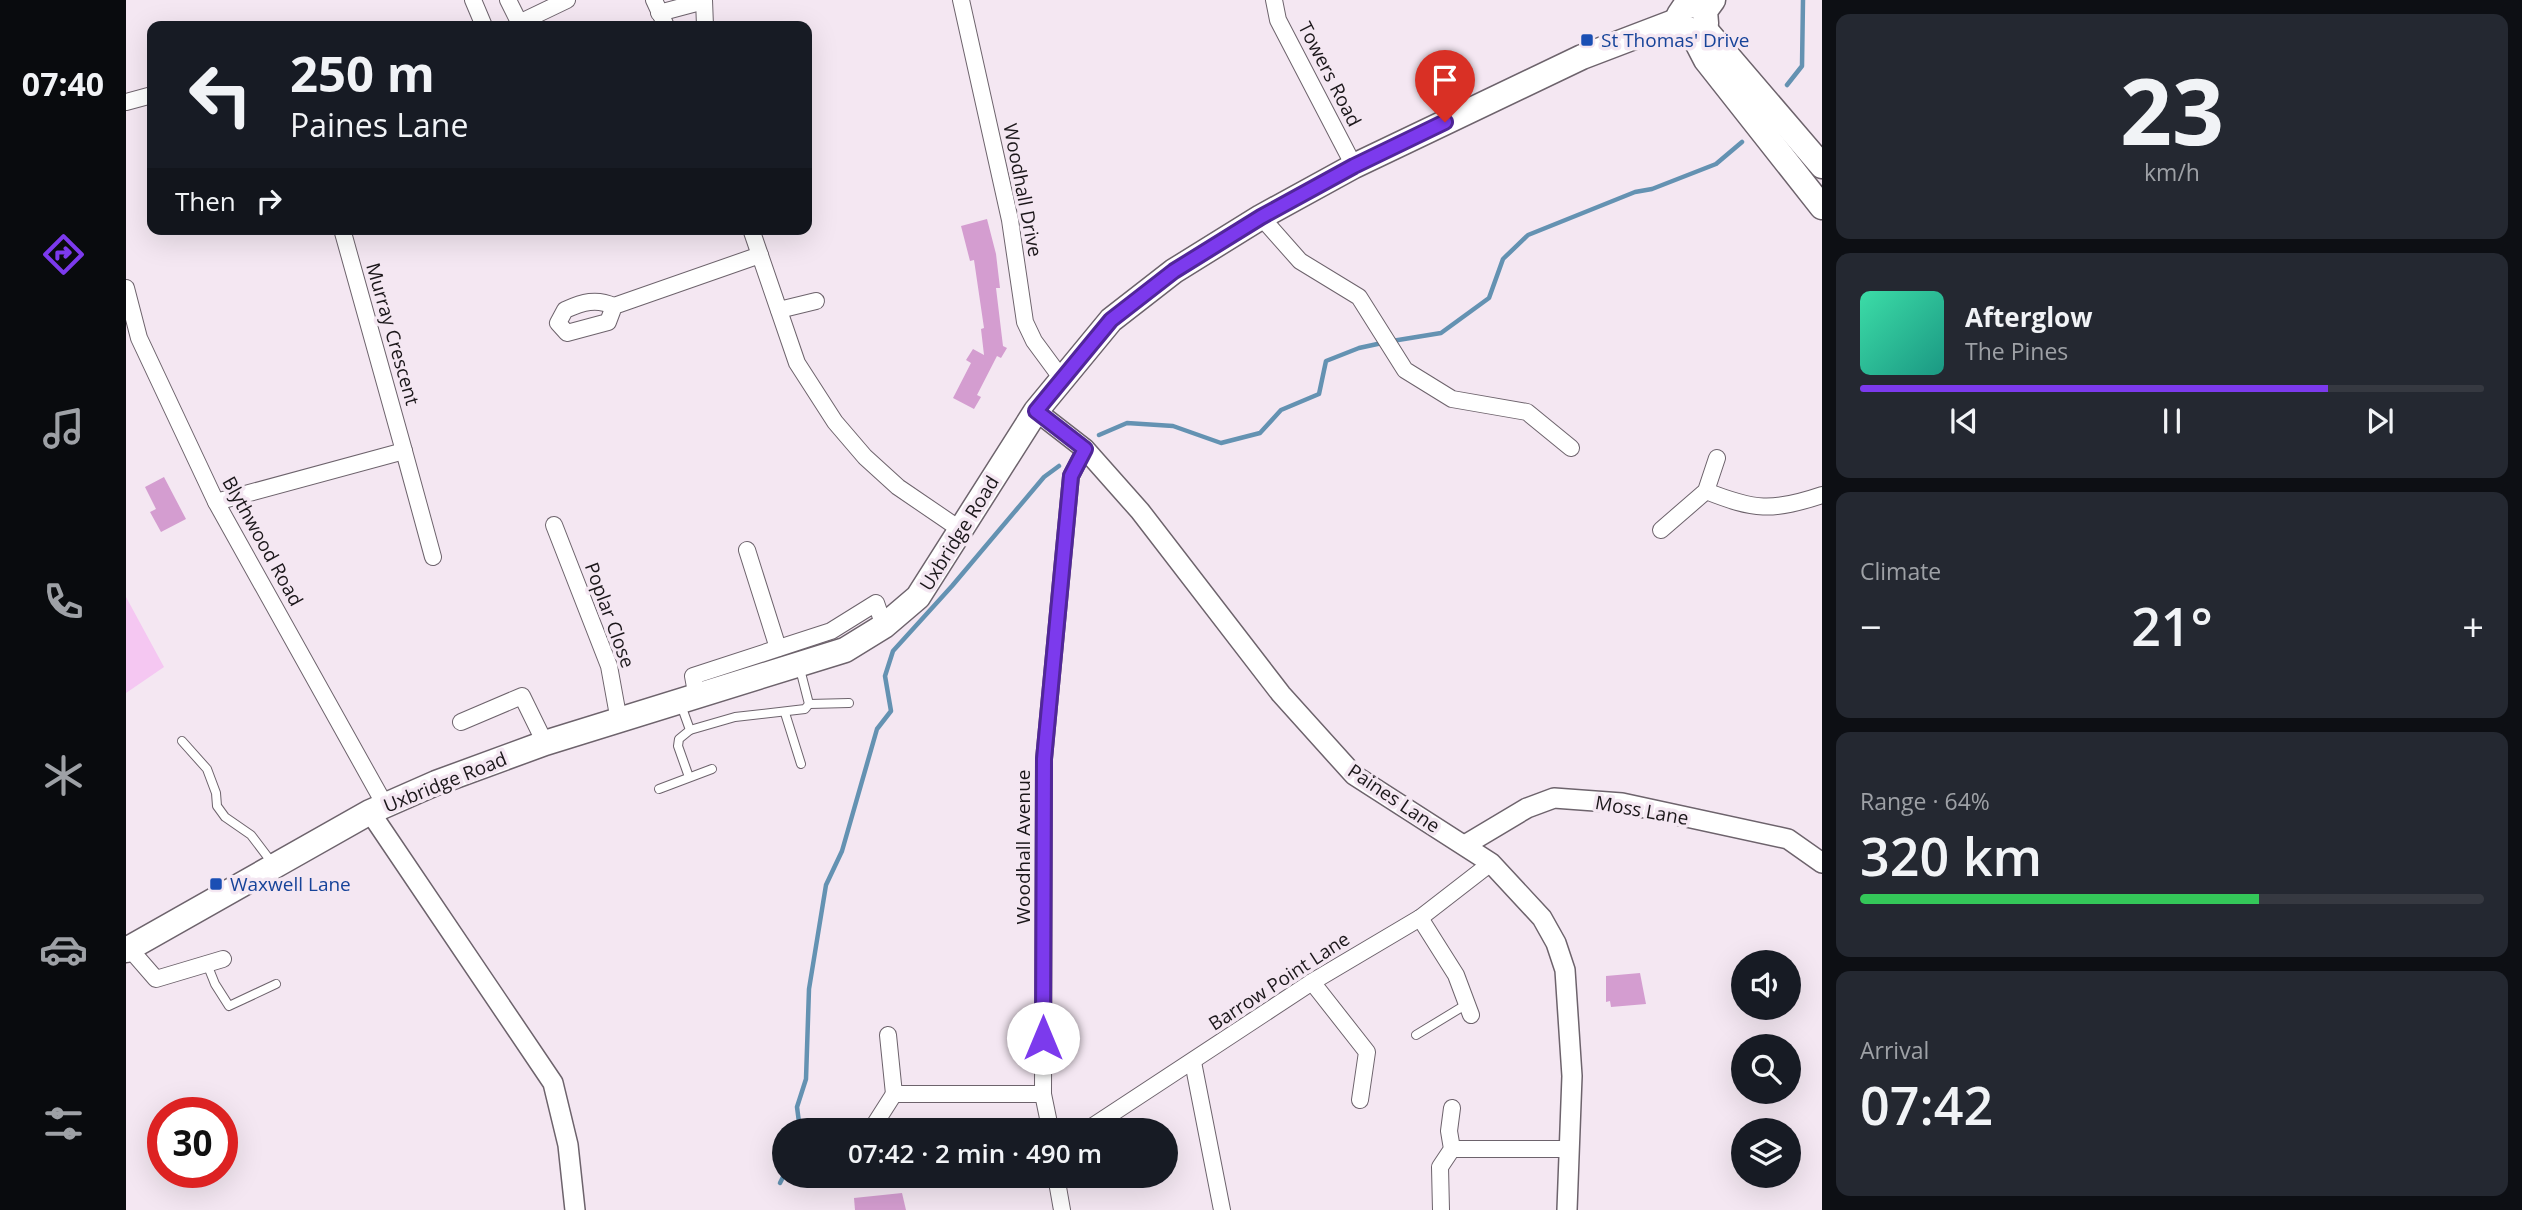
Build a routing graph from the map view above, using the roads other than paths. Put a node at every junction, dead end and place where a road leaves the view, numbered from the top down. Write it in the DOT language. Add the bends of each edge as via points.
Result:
graph roads {
  1 [pos="473,0"];
  2 [pos="508,0"];
  3 [pos="567,0"];
  4 [pos="704,0"];
  5 [pos="961,0"];
  6 [pos="1275,0"];
  7 [pos="660,13"];
  8 [pos="1698,18"];
  9 [pos="482,21"];
  10 [pos="518,21"];
  11 [pos="528,21"];
  12 [pos="705,21"];
  13 [pos="147,96"];
  14 [pos="126,102"];
  15 [pos="1757,107"];
  16 [pos="1354,166"];
  17 [pos="1822,166"];
  18 [pos="1822,207"];
  19 [pos="1261,217"];
  20 [pos="344,235"];
  21 [pos="753,235"];
  22 [pos="760,255"];
  23 [pos="126,288"];
  24 [pos="816,301"];
  25 [pos="614,306"];
  26 [pos="779,310"];
  27 [pos="132,339"];
  28 [pos="1062,379"];
  29 [pos="1036,411"];
  30 [pos="1571,448"];
  31 [pos="1085,449"];
  32 [pos="404,451"];
  33 [pos="1717,458"];
  34 [pos="1706,491"];
  35 [pos="1822,495"];
  36 [pos="216,502"];
  37 [pos="554,525"];
  38 [pos="961,530"];
  39 [pos="1661,530"];
  40 [pos="747,550"];
  41 [pos="433,557"];
  42 [pos="884,626"];
  43 [pos="778,648"];
  44 [pos="799,666"];
  45 [pos="688,700"];
  46 [pos="849,703"];
  47 [pos="808,704"];
  48 [pos="785,713"];
  49 [pos="619,721"];
  50 [pos="461,722"];
  51 [pos="690,730"];
  52 [pos="182,741"];
  53 [pos="545,743"];
  54 [pos="801,764"];
  55 [pos="712,769"];
  56 [pos="689,778"];
  57 [pos="659,789"];
  58 [pos="378,809"];
  59 [pos="1465,845"];
  60 [pos="1491,863"];
  61 [pos="1822,863"];
  62 [pos="274,864"];
  63 [pos="1420,918"];
  64 [pos="128,949"];
  65 [pos="215,962"];
  66 [pos="1312,982"];
  67 [pos="276,984"];
  68 [pos="1469,1010"];
  69 [pos="888,1035"];
  70 [pos="1416,1035"];
  71 [pos="1193,1062"];
  72 [pos="894,1094"];
  73 [pos="1042,1094"];
  74 [pos="1360,1100"];
  75 [pos="1452,1108"];
  76 [pos="879,1118"];
  77 [pos="1048,1118"];
  78 [pos="1106,1118"];
  79 [pos="1452,1149"];
  80 [pos="1569,1149"];
  81 [pos="1058,1188"];
  82 [pos="575,1210"];
  83 [pos="1062,1210"];
  84 [pos="1222,1210"];
  85 [pos="1441,1210"];
  86 [pos="1567,1210"];
  1 -- 9 [label="street"];
  2 -- 10 [label="street"];
  3 -- 11 [label="street"];
  4 -- 7 [label="street"];
  4 -- 12 [label="street"];
  5 -- 28 [label="street, Woodhall Drive" via="1010,220 1025,322"];
  6 -- 16 [label="street, Towers Road" via="1278,20"];
  8 -- 15 [label="main road"];
  8 -- 16 [label="main road, Uxbridge Road" via="1582,57"];
  13 -- 14 [label="street"];
  15 -- 17 [label="main road"];
  15 -- 18 [label="main road"];
  16 -- 19 [label="main road, Uxbridge Road"];
  19 -- 28 [label="main road, Uxbridge Road" via="1174,271 1111,320"];
  19 -- 30 [label="street" via="1300,261 1359,297 1405,370 1452,399 1527,412"];
  20 -- 32 [label="street, Murray Crescent"];
  21 -- 22 [label="street"];
  22 -- 25 [label="street"];
  22 -- 26 [label="street"];
  23 -- 27 [label="street, Blythwood Road"];
  24 -- 26 [label="street"];
  26 -- 38 [label="street" via="797,363 835,422 898,487"];
  27 -- 36 [label="street, Blythwood Road"];
  28 -- 29 [label="main road, Uxbridge Road"];
  29 -- 31 [label="street, Paines Lane"];
  29 -- 38 [label="main road, Uxbridge Road"];
  31 -- 59 [label="street, Paines Lane" via="1142,514 1281,694 1354,775"];
  31 -- 73 [label="street, Woodhall Avenue" via="1071,476 1044,759"];
  32 -- 36 [label="street"];
  32 -- 41 [label="street, Murray Crescent"];
  33 -- 34 [label="street"];
  34 -- 35 [label="street" via="1744,506 1789,506"];
  34 -- 39 [label="street"];
  36 -- 58 [label="street, Blythwood Road"];
  37 -- 49 [label="street, Poplar Close" via="609,666"];
  38 -- 42 [label="main road, Uxbridge Road" via="918,597"];
  40 -- 43 [label="street"];
  42 -- 43 [label="street" via="876,603 831,631"];
  42 -- 44 [label="main road, Uxbridge Road" via="845,650"];
  43 -- 45 [label="street" via="693,676"];
  44 -- 45 [label="main road, Uxbridge Road"];
  44 -- 47 [label="lane"];
  45 -- 49 [label="main road, Uxbridge Road"];
  45 -- 51 [label="lane"];
  46 -- 47 [label="lane"];
  47 -- 48 [label="lane"];
  48 -- 51 [label="lane" via="735,717"];
  48 -- 54 [label="lane"];
  49 -- 53 [label="main road, Uxbridge Road"];
  50 -- 53 [label="street" via="522,696"];
  51 -- 56 [label="lane" via="678,746"];
  52 -- 62 [label="lane" via="207,769 217,806 225,817 251,835"];
  53 -- 58 [label="main road, Uxbridge Road"];
  55 -- 56 [label="lane"];
  56 -- 57 [label="lane"];
  58 -- 62 [label="main road, Uxbridge Road"];
  58 -- 82 [label="street" via="552,1083 568,1145"];
  59 -- 60 [label="street, Paines Lane"];
  59 -- 61 [label="street, Moss Lane" via="1553,798 1622,803 1788,839"];
  60 -- 63 [label="street, Barrow Point Lane"];
  60 -- 80 [label="street, Paines Lane" via="1542,918 1565,970 1572,1076"];
  62 -- 64 [label="main road, Uxbridge Road"];
  63 -- 66 [label="street, Barrow Point Lane"];
  63 -- 68 [label="street" via="1456,975"];
  64 -- 65 [label="street" via="156,979"];
  65 -- 67 [label="lane" via="215,984 229,1006"];
  66 -- 71 [label="street, Barrow Point Lane"];
  66 -- 74 [label="street" via="1367,1052"];
  68 -- 70 [label="lane"];
  69 -- 72 [label="street"];
  71 -- 78 [label="street, Barrow Point Lane"];
  71 -- 84 [label="street"];
  72 -- 73 [label="street"];
  72 -- 76 [label="street"];
  73 -- 77 [label="street, Woodhall Avenue"];
  75 -- 79 [label="street" via="1448,1131"];
  79 -- 80 [label="street"];
  79 -- 85 [label="street" via="1440,1167"];
  80 -- 86 [label="street, Paines Lane"];
  81 -- 83 [label="street"];
}
